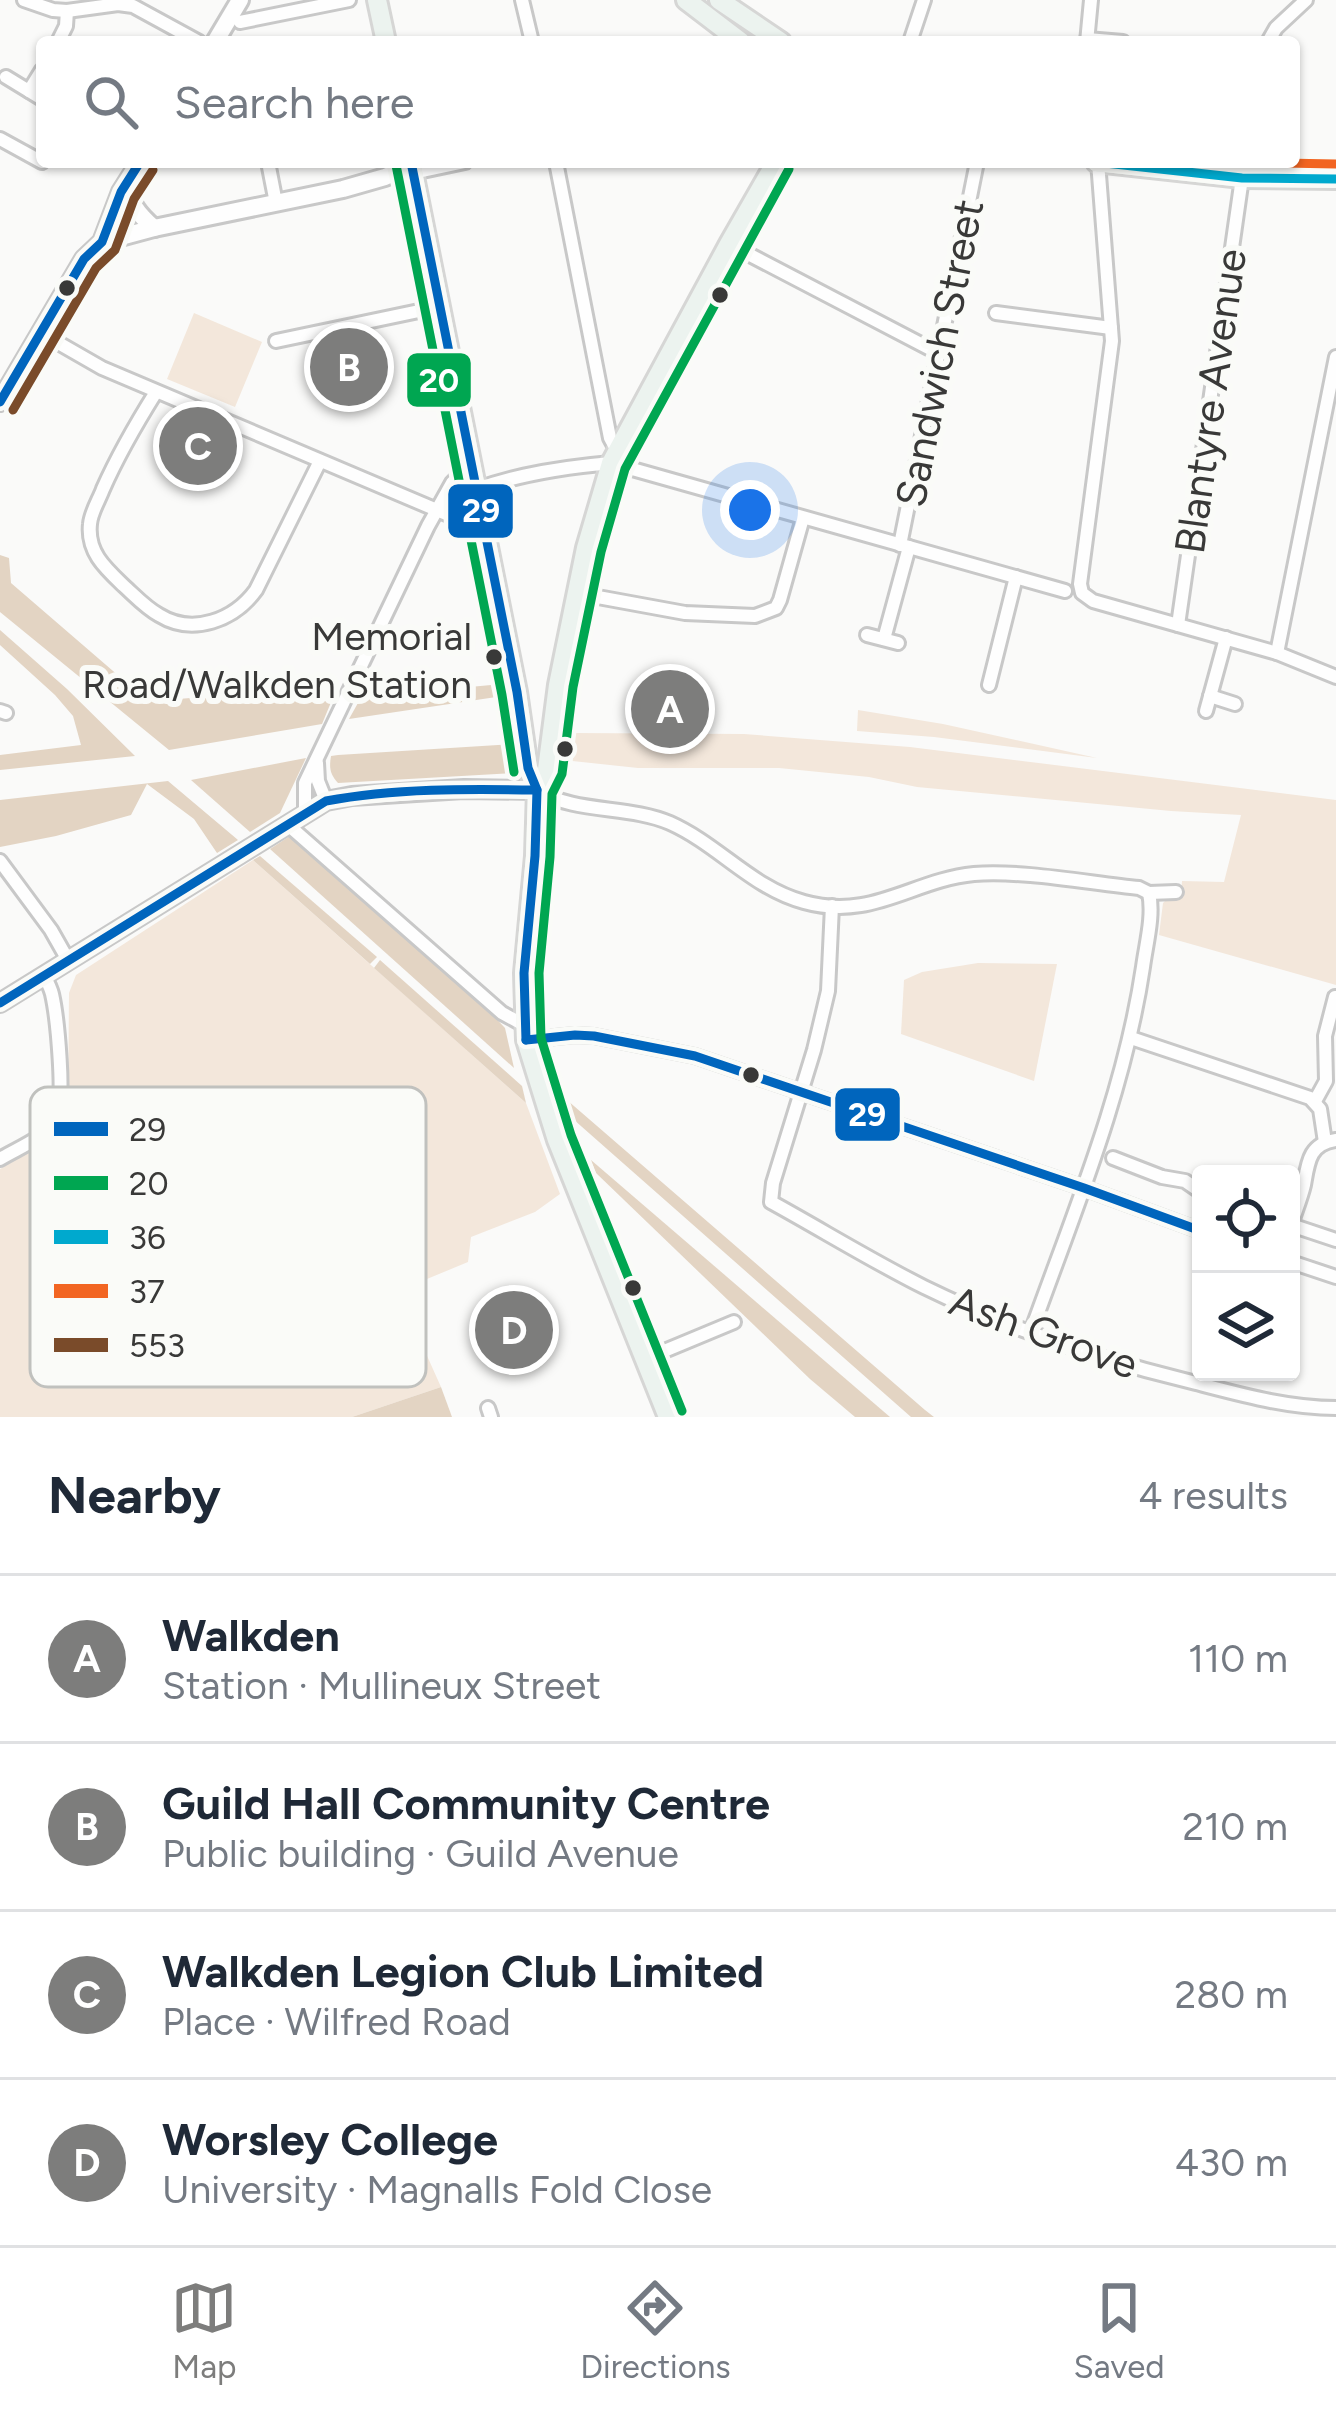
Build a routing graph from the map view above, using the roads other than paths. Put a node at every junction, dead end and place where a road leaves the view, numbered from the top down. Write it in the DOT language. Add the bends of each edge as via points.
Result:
graph roads {
  1 [pos="24,0"];
  2 [pos="349,0"];
  3 [pos="377,0"];
  4 [pos="522,0"];
  5 [pos="686,0"];
  6 [pos="719,0"];
  7 [pos="924,0"];
  8 [pos="1091,0"];
  9 [pos="1306,0"];
  10 [pos="67,11"];
  11 [pos="237,13"];
  12 [pos="61,36"];
  13 [pos="189,36"];
  14 [pos="385,36"];
  15 [pos="531,36"];
  16 [pos="733,36"];
  17 [pos="769,36"];
  18 [pos="912,36"];
  19 [pos="1087,36"];
  20 [pos="1271,36"];
  21 [pos="7,77"];
  22 [pos="36,79"];
  23 [pos="28,91"];
  24 [pos="36,96"];
  25 [pos="0,139"];
  26 [pos="36,160"];
  27 [pos="136,168"];
  28 [pos="269,168"];
  29 [pos="403,168"];
  30 [pos="406,168"];
  31 [pos="557,168"];
  32 [pos="773,168"];
  33 [pos="976,168"];
  34 [pos="1098,168"];
  35 [pos="1183,168"];
  36 [pos="1254,173"];
  37 [pos="1336,179"];
  38 [pos="127,184"];
  39 [pos="276,203"];
  40 [pos="154,228"];
  41 [pos="102,242"];
  42 [pos="729,244"];
  43 [pos="439,307"];
  44 [pos="996,313"];
  45 [pos="1111,328"];
  46 [pos="41,332"];
  47 [pos="276,341"];
  48 [pos="938,353"];
  49 [pos="1336,357"];
  50 [pos="156,392"];
  51 [pos="0,402"];
  52 [pos="614,457"];
  53 [pos="320,461"];
  54 [pos="471,463"];
  55 [pos="475,487"];
  56 [pos="439,507"];
  57 [pos="802,518"];
  58 [pos="484,530"];
  59 [pos="904,546"];
  60 [pos="1016,578"];
  61 [pos="1065,591"];
  62 [pos="576,592"];
  63 [pos="1178,625"];
  64 [pos="867,635"];
  65 [pos="1226,638"];
  66 [pos="1276,653"];
  67 [pos="1336,677"];
  68 [pos="988,685"];
  69 [pos="1235,704"];
  70 [pos="554,719"];
  71 [pos="522,720"];
  72 [pos="316,762"];
  73 [pos="537,790"];
  74 [pos="326,801"];
  75 [pos="304,812"];
  76 [pos="279,829"];
  77 [pos="0,860"];
  78 [pos="1176,892"];
  79 [pos="1149,893"];
  80 [pos="832,906"];
  81 [pos="68,960"];
  82 [pos="44,976"];
  83 [pos="1331,996"];
  84 [pos="0,1003"];
  85 [pos="525,1033"];
  86 [pos="1131,1038"];
  87 [pos="61,1087"];
  88 [pos="802,1091"];
  89 [pos="1315,1101"];
  90 [pos="30,1140"];
  91 [pos="1330,1141"];
  92 [pos="1113,1158"];
  93 [pos="0,1159"];
  94 [pos="1192,1186"];
  95 [pos="1084,1188"];
  96 [pos="1300,1198"];
  97 [pos="1192,1228"];
  98 [pos="1300,1228"];
  99 [pos="1336,1240"];
  100 [pos="1300,1265"];
  101 [pos="1336,1277"];
  102 [pos="734,1322"];
  103 [pos="1031,1332"];
  104 [pos="645,1359"];
  105 [pos="1336,1408"];
  106 [pos="668,1417"];
  1 -- 10 [label="street"];
  2 -- 11 [label="street"];
  3 -- 14 [label="main road"];
  4 -- 15 [label="street"];
  5 -- 16 [label="main road"];
  6 -- 17 [label="main road"];
  7 -- 18 [label="street"];
  8 -- 19 [label="street"];
  9 -- 20 [label="street"];
  10 -- 12 [label="street"];
  10 -- 13 [label="street" via="133,6"];
  21 -- 23 [label="street"];
  22 -- 23 [label="street"];
  23 -- 24 [label="street"];
  25 -- 26 [label="street"];
  27 -- 38 [label="main road"];
  28 -- 39 [label="street"];
  29 -- 39 [label="main road"];
  30 -- 43 [label="main road"];
  31 -- 52 [label="street"];
  32 -- 42 [label="main road"];
  33 -- 48 [label="street, Sandwich Street"];
  34 -- 45 [label="street"];
  35 -- 36 [label="main road"];
  36 -- 37 [label="main road"];
  36 -- 63 [label="street, Blantyre Avenue"];
  38 -- 40 [label="main road" via="136,211"];
  38 -- 41 [label="main road"];
  39 -- 40 [label="main road"];
  40 -- 41 [label="main road"];
  41 -- 46 [label="main road"];
  42 -- 48 [label="street"];
  42 -- 52 [label="main road"];
  43 -- 47 [label="street"];
  43 -- 54 [label="main road"];
  44 -- 45 [label="street"];
  45 -- 63 [label="street" via="1082,593"];
  46 -- 50 [label="street"];
  46 -- 51 [label="main road"];
  48 -- 59 [label="street, Sandwich Street"];
  49 -- 66 [label="street"];
  50 -- 53 [label="street"];
  50 -- 53 [label="street" via="118,454 90,535 106,570 170,621 211,622 248,601"];
  52 -- 55 [label="street"];
  52 -- 57 [label="street"];
  52 -- 62 [label="main road"];
  53 -- 56 [label="street"];
  54 -- 55 [label="main road"];
  54 -- 56 [label="street"];
  55 -- 56 [label="street"];
  55 -- 58 [label="main road"];
  56 -- 58 [label="street"];
  56 -- 72 [label="street"];
  57 -- 59 [label="street"];
  57 -- 62 [label="street" via="781,613 686,613"];
  58 -- 71 [label="main road"];
  59 -- 60 [label="street"];
  59 -- 64 [label="street, Sandwich Street" via="891,641"];
  60 -- 61 [label="street"];
  60 -- 68 [label="street" via="987,664"];
  62 -- 70 [label="main road"];
  63 -- 65 [label="street"];
  65 -- 66 [label="street"];
  65 -- 69 [label="street" via="1208,704"];
  66 -- 67 [label="street"];
  70 -- 71 [label="main road"];
  70 -- 73 [label="main road"];
  71 -- 73 [label="main road"];
  72 -- 74 [label="street"];
  72 -- 75 [label="street"];
  73 -- 74 [label="main road"];
  73 -- 80 [label="street" via="669,823 769,890"];
  73 -- 85 [label="main road"];
  74 -- 75 [label="main road"];
  75 -- 76 [label="main road"];
  76 -- 81 [label="main road"];
  76 -- 85 [label="street"];
  77 -- 81 [label="street"];
  78 -- 79 [label="street"];
  79 -- 80 [label="street" via="979,874 886,901"];
  79 -- 86 [label="street"];
  80 -- 88 [label="street" via="828,991"];
  81 -- 82 [label="main road"];
  82 -- 84 [label="main road"];
  82 -- 87 [label="street"];
  83 -- 89 [label="street" via="1326,1082"];
  85 -- 88 [label="street" via="618,1039"];
  85 -- 104 [label="main road" via="557,1141"];
  86 -- 89 [label="street"];
  86 -- 95 [label="street"];
  88 -- 95 [label="street"];
  88 -- 103 [label="street, Ash Grove" via="771,1202 924,1287"];
  89 -- 91 [label="street"];
  90 -- 93 [label="street"];
  91 -- 96 [label="street" via="1309,1158"];
  92 -- 94 [label="street"];
  95 -- 97 [label="street"];
  95 -- 103 [label="street"];
  98 -- 99 [label="street"];
  100 -- 101 [label="street"];
  102 -- 104 [label="street"];
  103 -- 105 [label="street, Ash Grove" via="1214,1388"];
  104 -- 106 [label="main road"];
}
